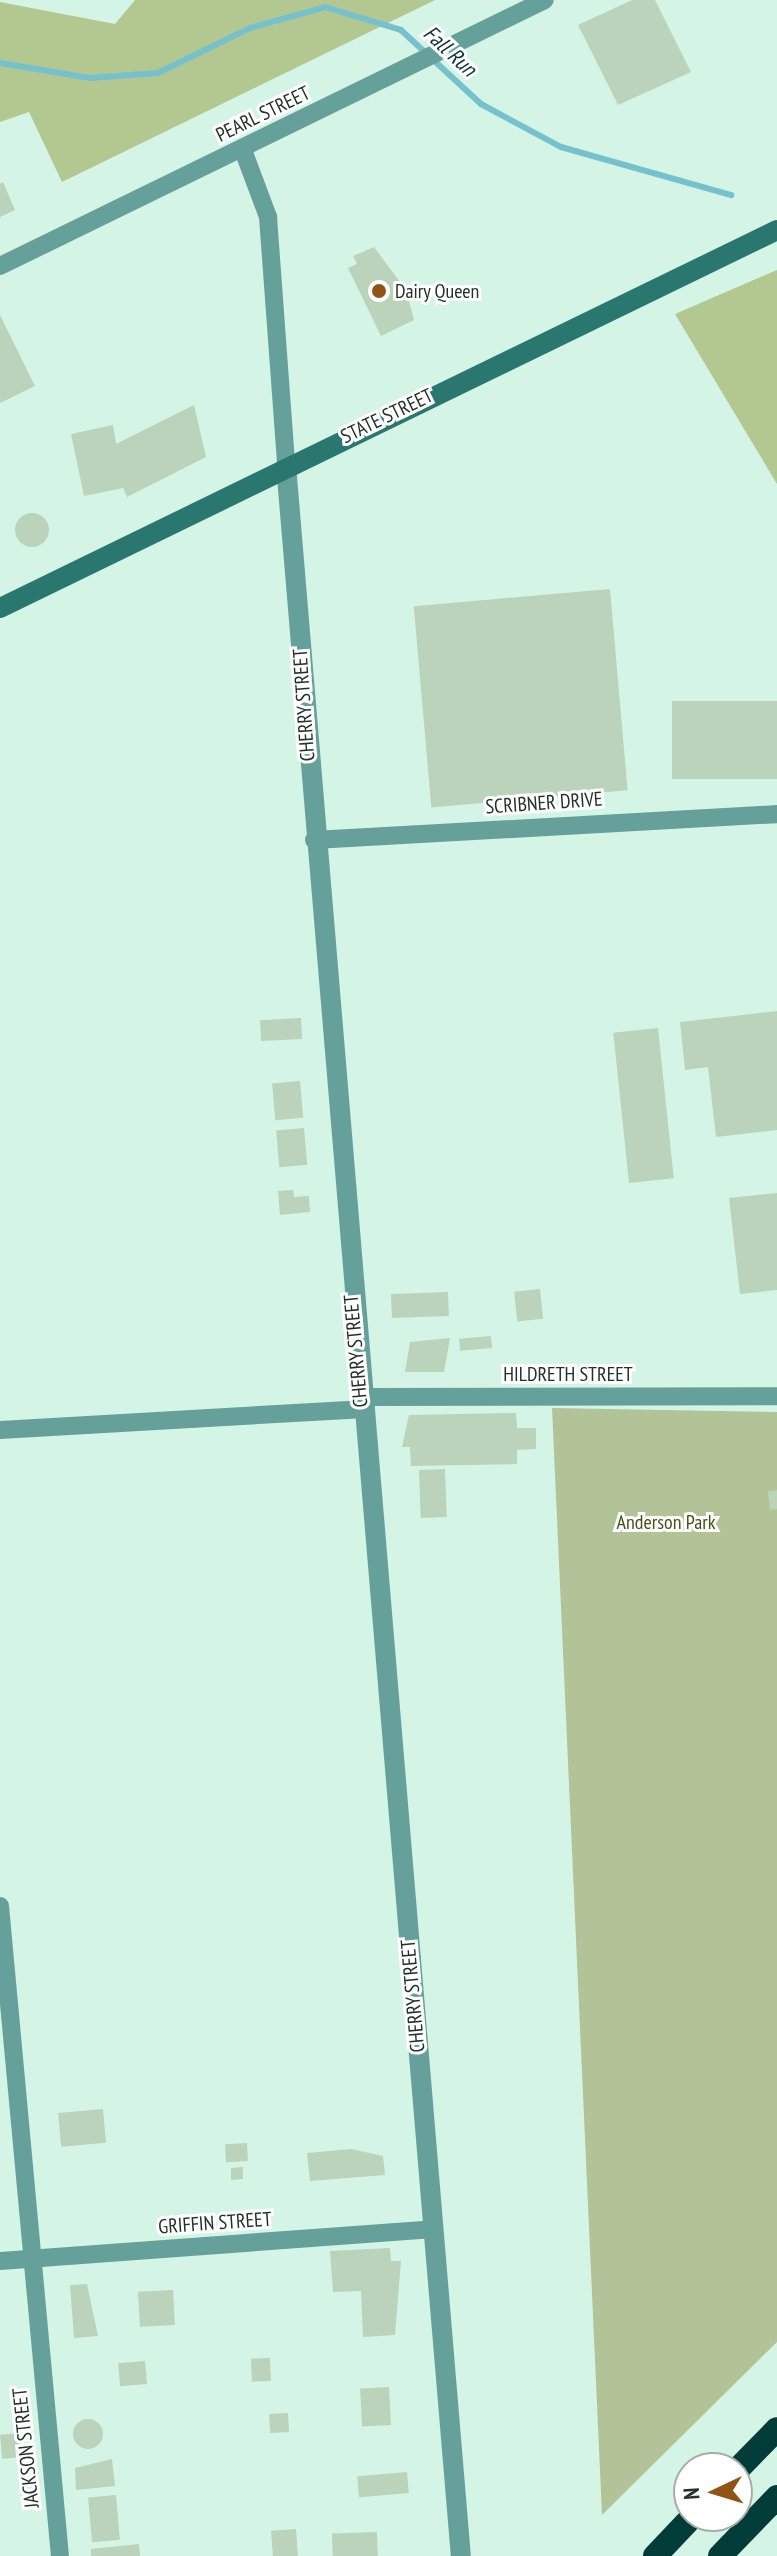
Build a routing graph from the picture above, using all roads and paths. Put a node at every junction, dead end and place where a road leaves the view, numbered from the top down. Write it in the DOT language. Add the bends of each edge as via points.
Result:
graph roads {
  1 [pos="545,0"];
  2 [pos="243,150"];
  3 [pos="777,230"];
  4 [pos="0,266"];
  5 [pos="286,465"];
  6 [pos="0,608"];
  7 [pos="777,814"];
  8 [pos="314,840"];
  9 [pos="777,1396"];
  10 [pos="361,1403"];
  11 [pos="0,1430"];
  12 [pos="0,1906"];
  13 [pos="434,2229"];
  14 [pos="29,2259"];
  15 [pos="0,2261"];
  16 [pos="777,2429"];
  17 [pos="753,2454"];
  18 [pos="777,2497"];
  19 [pos="678,2532"];
  20 [pos="60,2556"];
  21 [pos="461,2556"];
  22 [pos="655,2556"];
  23 [pos="720,2556"];
  1 -- 2 [label="street, PEARL STREET"];
  2 -- 4 [label="street, PEARL STREET"];
  2 -- 5 [label="street, CHERRY STREET" via="268,217"];
  3 -- 5 [label="main road, STATE STREET"];
  5 -- 6 [label="main road, STATE STREET"];
  5 -- 8 [label="street, CHERRY STREET"];
  7 -- 8 [label="street, SCRIBNER DRIVE"];
  8 -- 10 [label="street, CHERRY STREET"];
  9 -- 10 [label="street, HILDRETH STREET"];
  10 -- 11 [label="street, HILDRETH STREET"];
  10 -- 13 [label="street, CHERRY STREET"];
  12 -- 14 [label="street, JACKSON STREET"];
  13 -- 14 [label="street, GRIFFIN STREET"];
  13 -- 21 [label="street, CHERRY STREET"];
  14 -- 15 [label="street, GRIFFIN STREET"];
  14 -- 20 [label="street, JACKSON STREET"];
  16 -- 17 [label="highway"];
  18 -- 23 [label="highway"];
  19 -- 22 [label="highway"];
}
